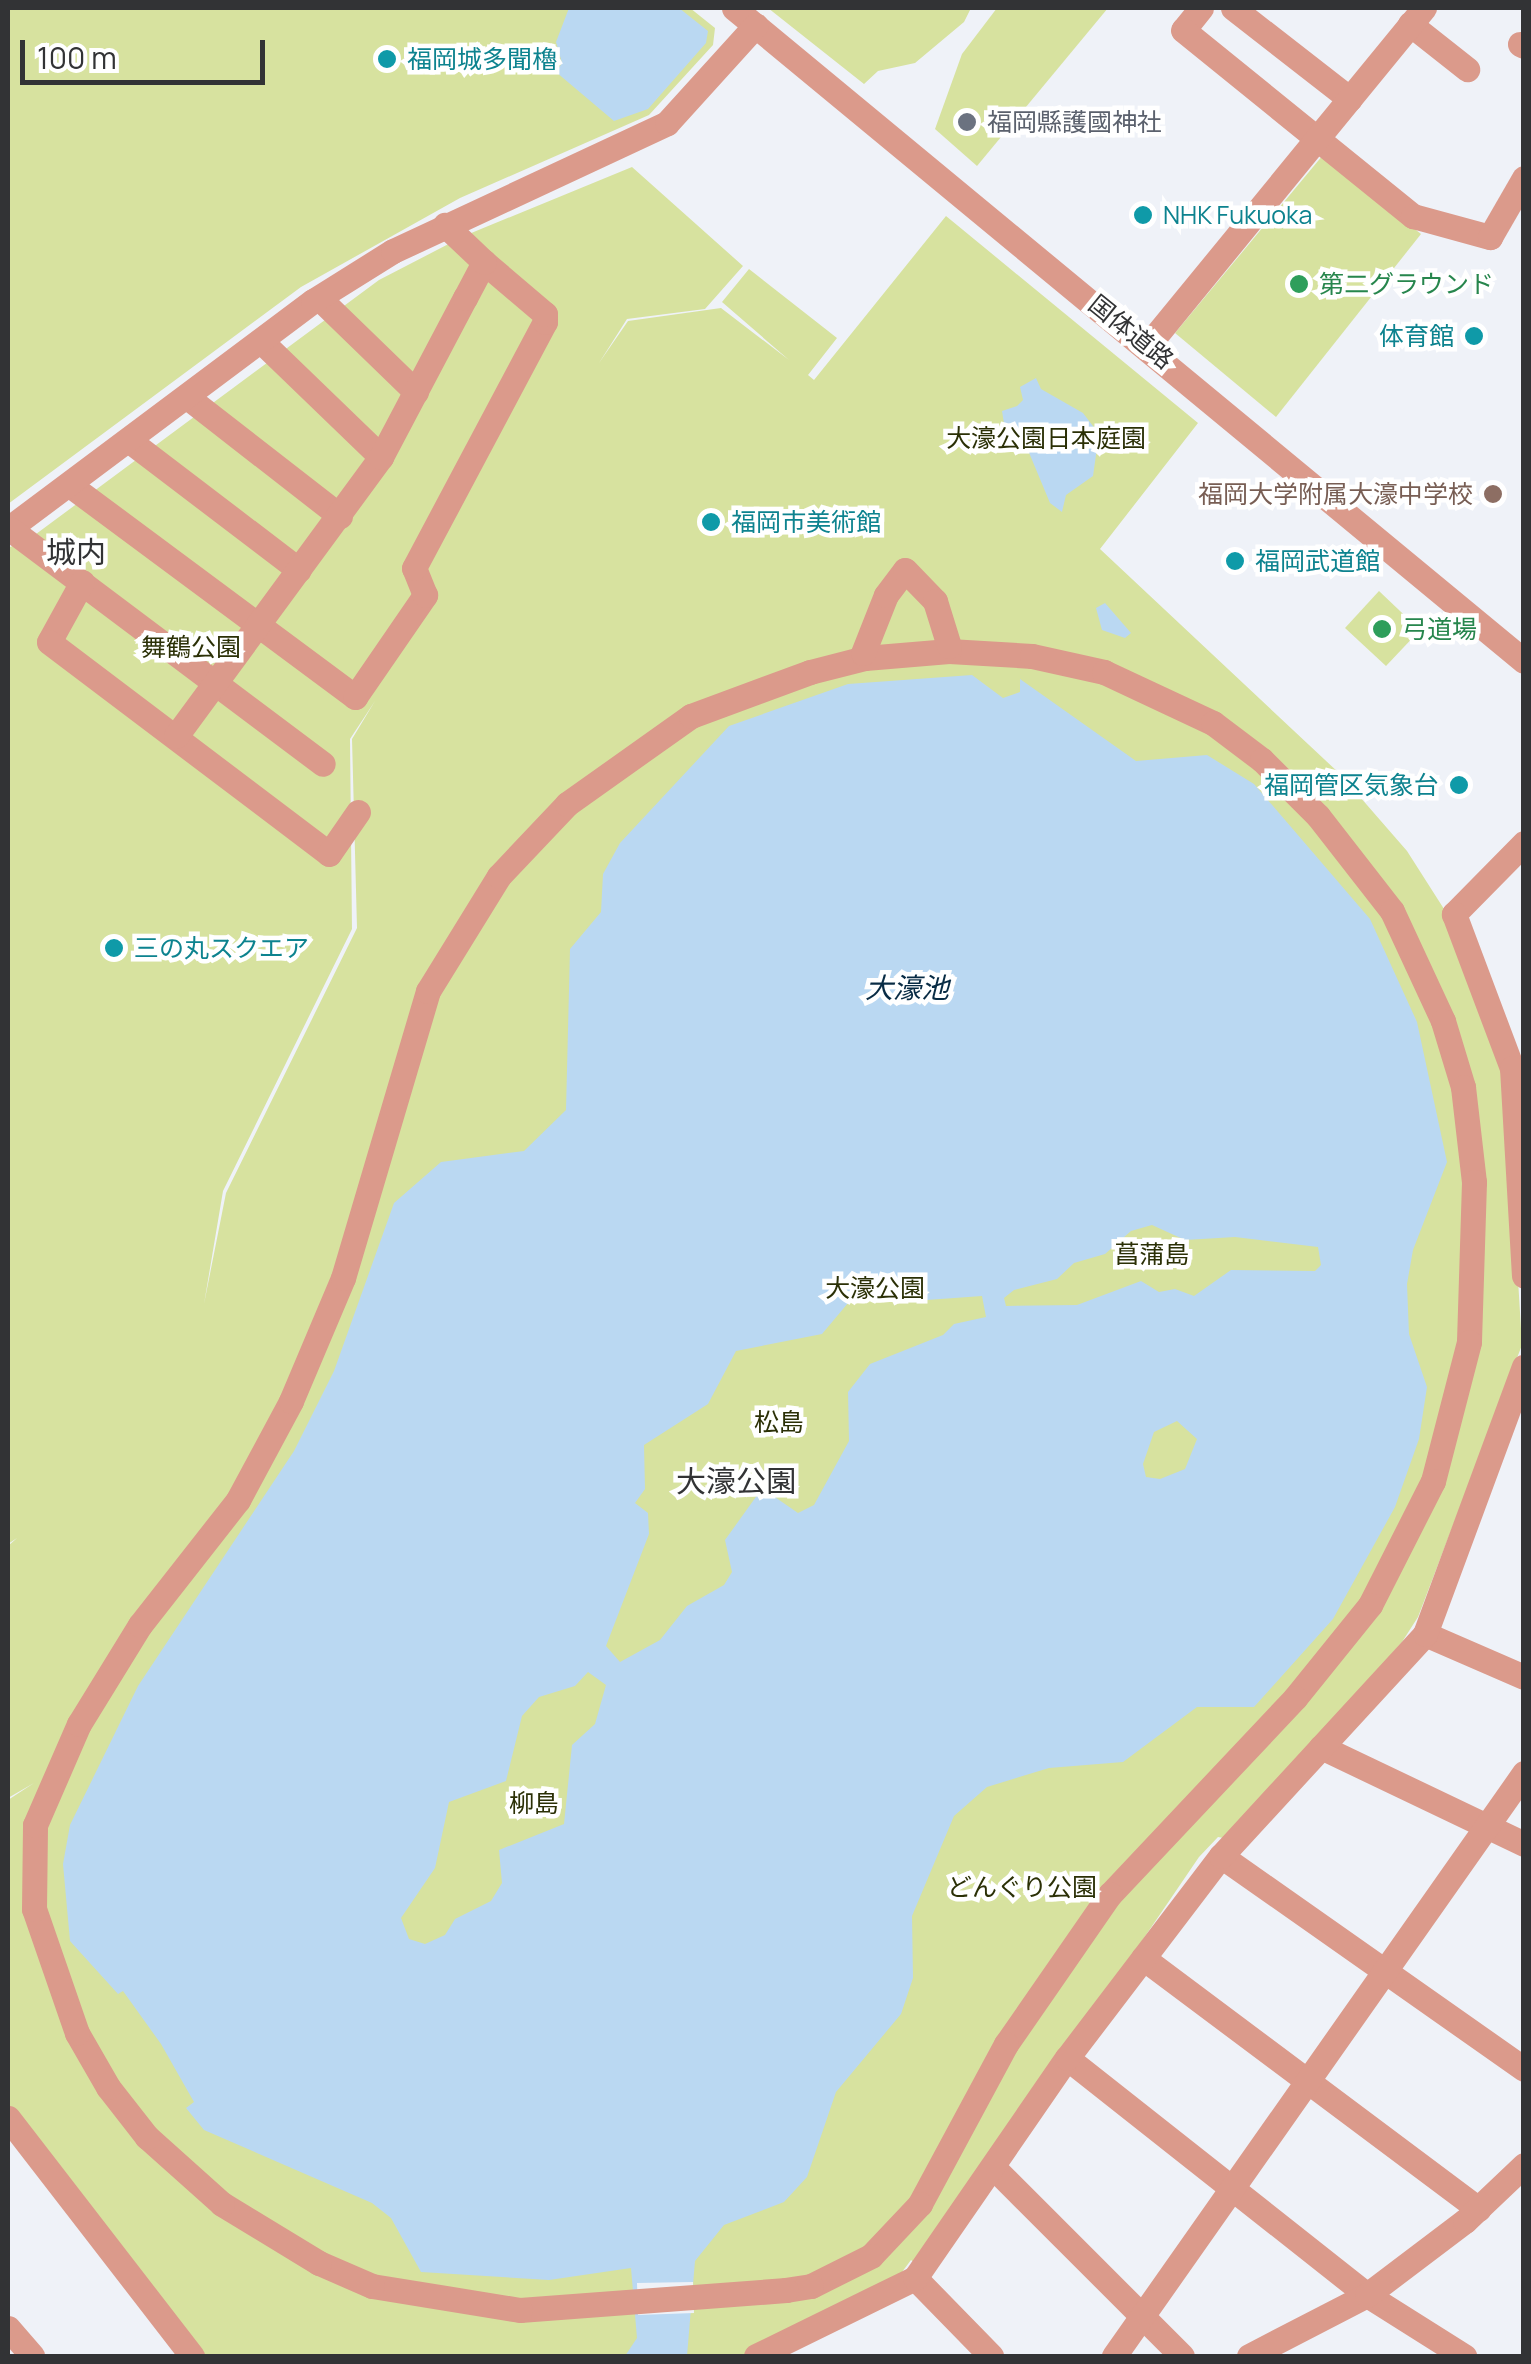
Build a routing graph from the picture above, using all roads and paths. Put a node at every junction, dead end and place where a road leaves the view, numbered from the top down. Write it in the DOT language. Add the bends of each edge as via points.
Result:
graph roads {
  1 [pos="734,8"];
  2 [pos="1201,8"];
  3 [pos="1233,8"];
  4 [pos="1417,16"];
  5 [pos="756,25"];
  6 [pos="1467,69"];
  7 [pos="1350,99"];
  8 [pos="1317,140"];
  9 [pos="1524,178"];
  10 [pos="445,225"];
  11 [pos="484,262"];
  12 [pos="319,298"];
  13 [pos="261,341"];
  14 [pos="1148,345"];
  15 [pos="416,392"];
  16 [pos="186,397"];
  17 [pos="131,442"];
  18 [pos="380,457"];
  19 [pos="71,486"];
  20 [pos="340,516"];
  21 [pos="8,529"];
  22 [pos="300,570"];
  23 [pos="82,582"];
  24 [pos="258,627"];
  25 [pos="949,646"];
  26 [pos="863,653"];
  27 [pos="1524,662"];
  28 [pos="216,682"];
  29 [pos="176,736"];
  30 [pos="323,764"];
  31 [pos="358,812"];
  32 [pos="1521,852"];
  33 [pos="1518,1065"];
  34 [pos="1524,1276"];
  35 [pos="1524,1367"];
  36 [pos="1425,1634"];
  37 [pos="1524,1678"];
  38 [pos="1322,1747"];
  39 [pos="1524,1773"];
  40 [pos="1487,1826"];
  41 [pos="1524,1844"];
  42 [pos="1221,1856"];
  43 [pos="1143,1958"];
  44 [pos="1386,1970"];
  45 [pos="1067,2058"];
  46 [pos="1524,2070"];
  47 [pos="1309,2082"];
  48 [pos="8,2118"];
  49 [pos="1524,2165"];
  50 [pos="993,2167"];
  51 [pos="1233,2188"];
  52 [pos="1478,2210"];
  53 [pos="915,2278"];
  54 [pos="694,2295"];
  55 [pos="1367,2295"];
  56 [pos="1144,2318"];
  57 [pos="8,2328"];
  58 [pos="764,2355"];
  59 [pos="32,2356"];
  60 [pos="192,2356"];
  61 [pos="991,2356"];
  62 [pos="1114,2356"];
  63 [pos="1182,2356"];
  64 [pos="1249,2356"];
  65 [pos="1464,2356"];
  1 -- 5 [label="street, 国体道路"];
  2 -- 8 [label="street" via="1183,30"];
  3 -- 7 [label="street"];
  4 -- 6 [label="street"];
  4 -- 7 [label="street"];
  5 -- 10 [label="street" via="666,123"];
  5 -- 14 [label="street, 国体道路"];
  7 -- 8 [label="street"];
  8 -- 9 [label="street" via="1413,216 1490,237"];
  8 -- 14 [label="street"];
  10 -- 11 [label="street"];
  10 -- 12 [label="street"];
  11 -- 15 [label="street"];
  11 -- 24 [label="street" via="545,314 545,322 414,568 425,595 355,697"];
  12 -- 13 [label="street"];
  12 -- 15 [label="street"];
  13 -- 16 [label="street"];
  13 -- 18 [label="street"];
  14 -- 27 [label="street, 国体道路"];
  15 -- 18 [label="street"];
  16 -- 17 [label="street"];
  16 -- 20 [label="street"];
  17 -- 19 [label="street"];
  17 -- 22 [label="street"];
  18 -- 20 [label="street"];
  19 -- 21 [label="street"];
  19 -- 24 [label="street"];
  20 -- 22 [label="street"];
  21 -- 23 [label="street"];
  22 -- 24 [label="street"];
  23 -- 28 [label="street"];
  23 -- 29 [label="street" via="49,642"];
  24 -- 28 [label="street"];
  25 -- 26 [label="street" via="935,601 905,570 886,595"];
  28 -- 29 [label="street"];
  28 -- 30 [label="street"];
  29 -- 31 [label="street" via="329,854"];
  32 -- 33 [label="street" via="1454,914"];
  33 -- 34 [label="street"];
  35 -- 36 [label="street"];
  36 -- 37 [label="street"];
  36 -- 38 [label="street"];
  38 -- 40 [label="street"];
  38 -- 42 [label="street"];
  39 -- 40 [label="street"];
  40 -- 41 [label="street"];
  40 -- 44 [label="street"];
  42 -- 43 [label="street"];
  42 -- 44 [label="street"];
  43 -- 45 [label="street"];
  43 -- 47 [label="street"];
  44 -- 46 [label="street"];
  44 -- 47 [label="street"];
  45 -- 50 [label="street"];
  45 -- 51 [label="street"];
  47 -- 51 [label="street"];
  47 -- 52 [label="street"];
  48 -- 60 [label="street"];
  49 -- 52 [label="street"];
  50 -- 53 [label="street"];
  50 -- 56 [label="street"];
  51 -- 55 [label="street"];
  51 -- 56 [label="street"];
  52 -- 55 [label="street"];
  53 -- 58 [label="street"];
  53 -- 61 [label="street"];
  54 -- 54 [label="street" via="811,2286 890,2241 920,2204 1014,2031 1110,1894 1296,1698 1370,1605 1414,1526 1454,1412 1476,1269 1474,1182 1462,1087 1417,956 1361,866 1262,760 1160,694 1064,662 949,652 865,658 810,672 691,716 647,740 527,842 472,912 428,991 343,1278 266,1451 238,1500 140,1625 79,1724 35,1825 34,1909 77,2034 118,2099 189,2179 266,2234 372,2286 520,2310"];
  55 -- 64 [label="street"];
  55 -- 65 [label="street"];
  56 -- 62 [label="street"];
  56 -- 63 [label="street"];
  57 -- 59 [label="street"];
}
